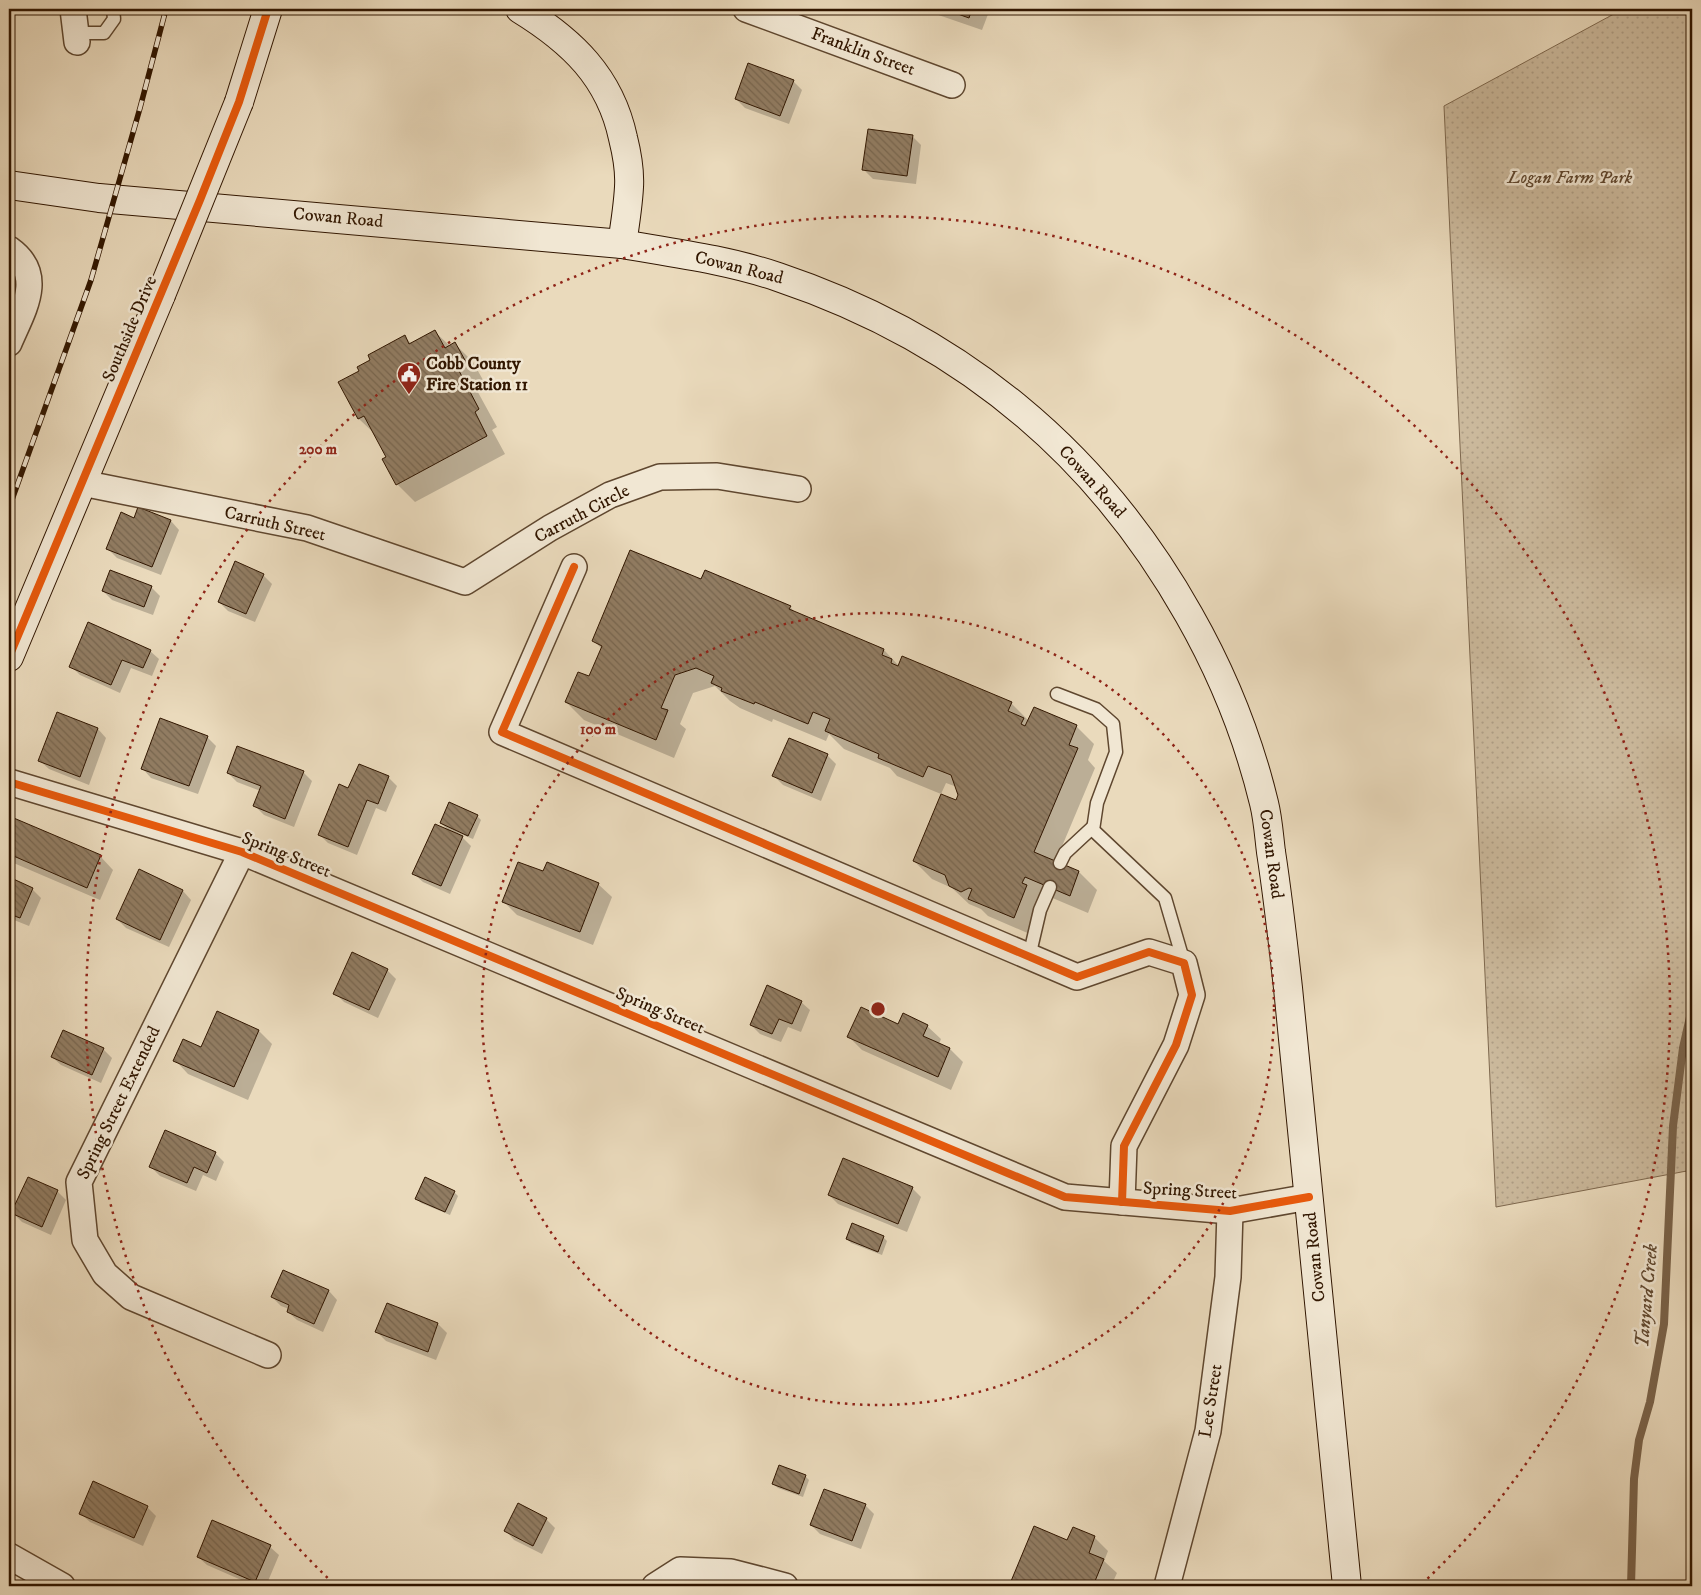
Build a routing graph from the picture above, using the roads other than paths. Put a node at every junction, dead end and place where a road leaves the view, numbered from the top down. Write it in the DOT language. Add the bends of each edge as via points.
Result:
graph roads {
  1 [pos="114,9"];
  2 [pos="268,9"];
  3 [pos="520,9"];
  4 [pos="746,9"];
  5 [pos="75,28"];
  6 [pos="952,85"];
  7 [pos="9,185"];
  8 [pos="622,244"];
  9 [pos="16,255"];
  10 [pos="9,343"];
  11 [pos="82,483"];
  12 [pos="798,490"];
  13 [pos="574,567"];
  14 [pos="465,582"];
  15 [pos="9,657"];
  16 [pos="1057,694"];
  17 [pos="9,782"];
  18 [pos="1093,827"];
  19 [pos="242,852"];
  20 [pos="1060,863"];
  21 [pos="1050,887"];
  22 [pos="1029,957"];
  23 [pos="1184,962"];
  24 [pos="1309,1197"];
  25 [pos="1122,1202"];
  26 [pos="1230,1211"];
  27 [pos="268,1355"];
  28 [pos="9,1556"];
  29 [pos="62,1586"];
  30 [pos="655,1586"];
  31 [pos="785,1586"];
  32 [pos="1167,1586"];
  33 [pos="1347,1586"];
  1 -- 5 [label="lane" via="114,19 104,34"];
  2 -- 11 [label="main road, Southside Drive, bridge" via="238,102"];
  3 -- 8 [label="main road" via="551,29 580,54 601,81 616,110 625,147 629,186"];
  4 -- 6 [label="street, Franklin Street"];
  7 -- 8 [label="main road, Cowan Road" via="99,198"];
  8 -- 24 [label="main road, Cowan Road" via="703,257 777,276 896,326 944,355 1038,424 1081,466 1118,509 1166,575 1206,644 1240,722 1264,804 1278,901"];
  9 -- 10 [label="street" via="30,286"];
  11 -- 14 [label="street, Carruth Street" via="307,528"];
  11 -- 15 [label="main road, Southside Drive"];
  12 -- 14 [label="street, Carruth Circle" via="717,476 660,477 610,495 550,528"];
  13 -- 22 [label="street" via="502,732"];
  16 -- 18 [label="lane" via="1096,709 1113,724 1116,752 1097,803"];
  17 -- 19 [label="street, Spring Street"];
  18 -- 20 [label="lane" via="1065,853"];
  18 -- 23 [label="lane" via="1165,898"];
  19 -- 25 [label="street, Spring Street" via="1065,1197"];
  19 -- 27 [label="street, Spring Street Extended" via="79,1182 85,1240 105,1274 131,1297"];
  21 -- 22 [label="lane" via="1040,910"];
  22 -- 23 [label="street" via="1077,978 1149,952"];
  23 -- 25 [label="street" via="1192,995 1176,1046 1124,1146"];
  24 -- 26 [label="street, Spring Street"];
  24 -- 33 [label="main road, Cowan Road"];
  25 -- 26 [label="street, Spring Street"];
  26 -- 32 [label="street, Lee Street" via="1228,1277 1208,1431"];
  28 -- 29 [label="street"];
  30 -- 31 [label="street" via="680,1570 731,1572"];
}
